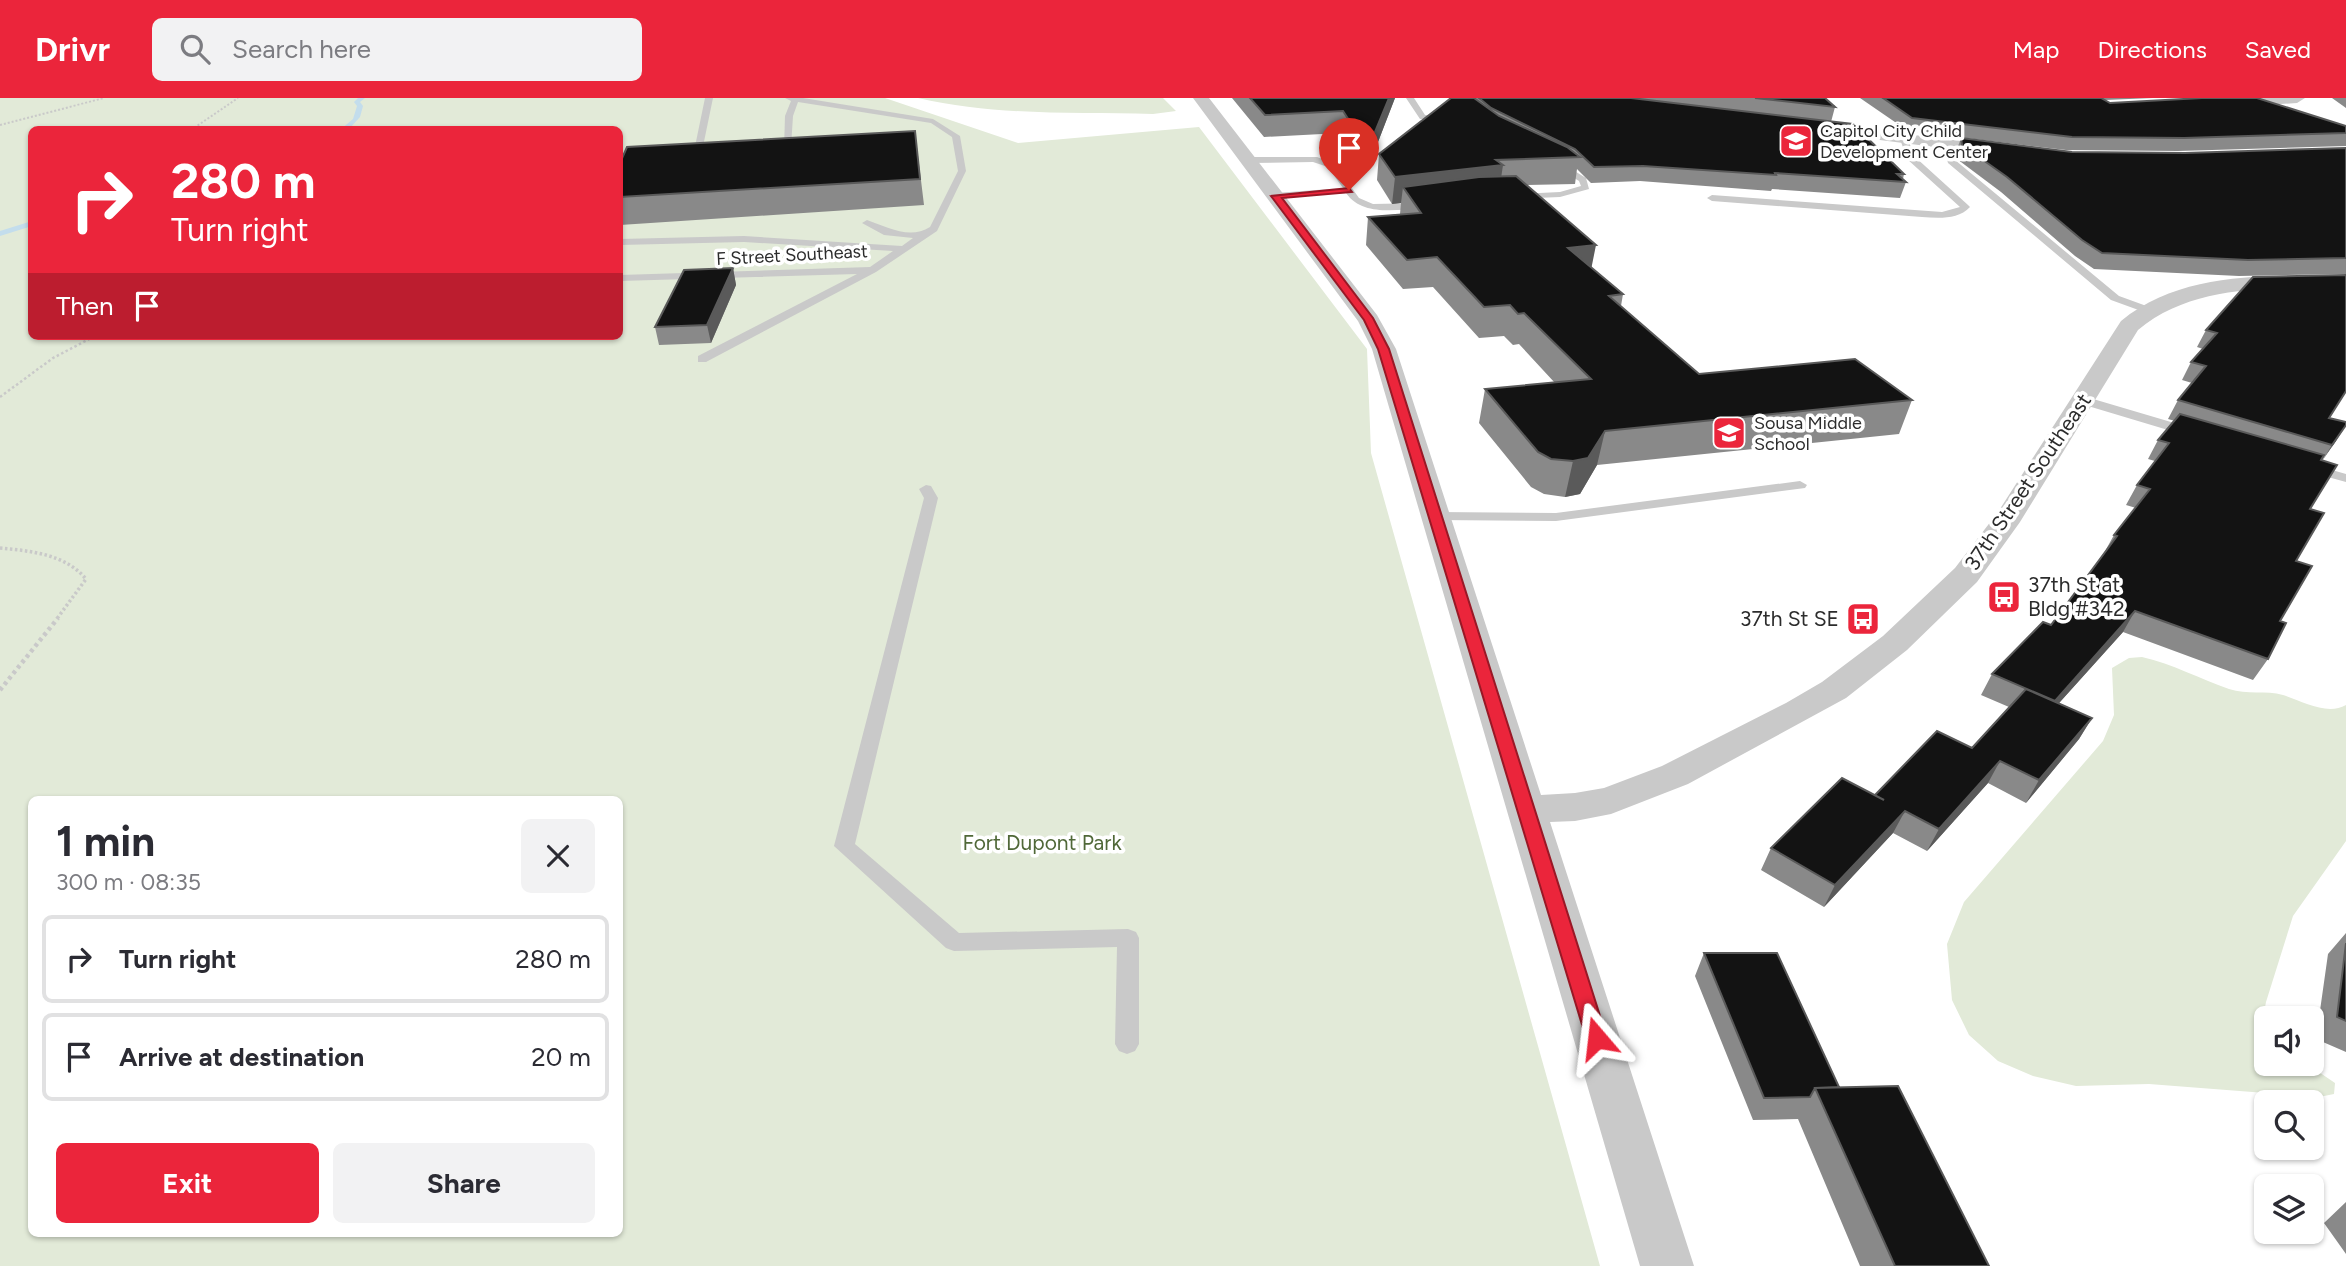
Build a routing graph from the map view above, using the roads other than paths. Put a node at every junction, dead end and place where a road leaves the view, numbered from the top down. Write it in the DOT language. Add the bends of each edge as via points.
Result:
graph roads {
  1 [pos="709,98"];
  2 [pos="789,98"];
  3 [pos="1201,98"];
  4 [pos="1410,98"];
  5 [pos="2297,98"];
  6 [pos="796,99"];
  7 [pos="2245,99"];
  8 [pos="2194,104"];
  9 [pos="1460,117"];
  10 [pos="1793,125"];
  11 [pos="1904,139"];
  12 [pos="1947,145"];
  13 [pos="787,147"];
  14 [pos="2026,154"];
  15 [pos="1248,160"];
  16 [pos="1549,160"];
  17 [pos="696,161"];
  18 [pos="1349,190"];
  19 [pos="1276,196"];
  20 [pos="1500,197"];
  21 [pos="1712,198"];
  22 [pos="1436,206"];
  23 [pos="867,223"];
  24 [pos="924,236"];
  25 [pos="623,242"];
  26 [pos="904,249"];
  27 [pos="872,270"];
  28 [pos="623,278"];
  29 [pos="2346,282"];
  30 [pos="2148,310"];
  31 [pos="702,359"];
  32 [pos="2082,400"];
  33 [pos="2208,437"];
  34 [pos="2295,463"];
  35 [pos="2346,478"];
  36 [pos="1800,485"];
  37 [pos="926,489"];
  38 [pos="1436,516"];
  39 [pos="1526,809"];
  40 [pos="1127,1044"];
  41 [pos="1667,1266"];
  1 -- 17 [label="lane"];
  2 -- 6 [label="lane, F Street Southeast"];
  3 -- 15 [label="street"];
  4 -- 9 [label="lane" via="1423,117"];
  5 -- 7 [label="street"];
  6 -- 13 [label="lane" via="789,116"];
  6 -- 24 [label="lane, F Street Southeast" via="933,121 956,136 962,171 934,229"];
  7 -- 8 [label="street"];
  10 -- 11 [label="street"];
  11 -- 12 [label="street"];
  11 -- 21 [label="lane" via="1910,157 1965,207 1960,212 1922,214"];
  12 -- 14 [label="street"];
  12 -- 30 [label="lane" via="1951,160 2115,298"];
  15 -- 18 [label="lane" via="1314,159 1331,165"];
  15 -- 19 [label="street"];
  16 -- 20 [label="lane" via="1583,180 1586,187 1552,195"];
  18 -- 19 [label="lane"];
  18 -- 22 [label="lane" via="1356,200 1372,207"];
  19 -- 38 [label="street" via="1369,320 1384,349"];
  23 -- 24 [label="lane" via="888,233"];
  24 -- 26 [label="lane, F Street Southeast"];
  25 -- 26 [label="lane" via="744,239"];
  26 -- 27 [label="lane, F Street Southeast"];
  27 -- 28 [label="lane, F Street Southeast"];
  27 -- 31 [label="lane"];
  29 -- 30 [label="street, 37th Street Southeast" via="2228,287 2177,298"];
  30 -- 32 [label="street, 37th Street Southeast" via="2129,326"];
  32 -- 33 [label="lane"];
  32 -- 39 [label="street, 37th Street Southeast" via="2010,516 1966,575 1904,635 1835,690 1740,744 1626,795 1575,807"];
  34 -- 35 [label="lane"];
  36 -- 38 [label="lane" via="1556,517"];
  37 -- 40 [label="lane" via="931,498 844,845 954,942 1129,938"];
  38 -- 39 [label="street"];
  39 -- 41 [label="street"];
}
